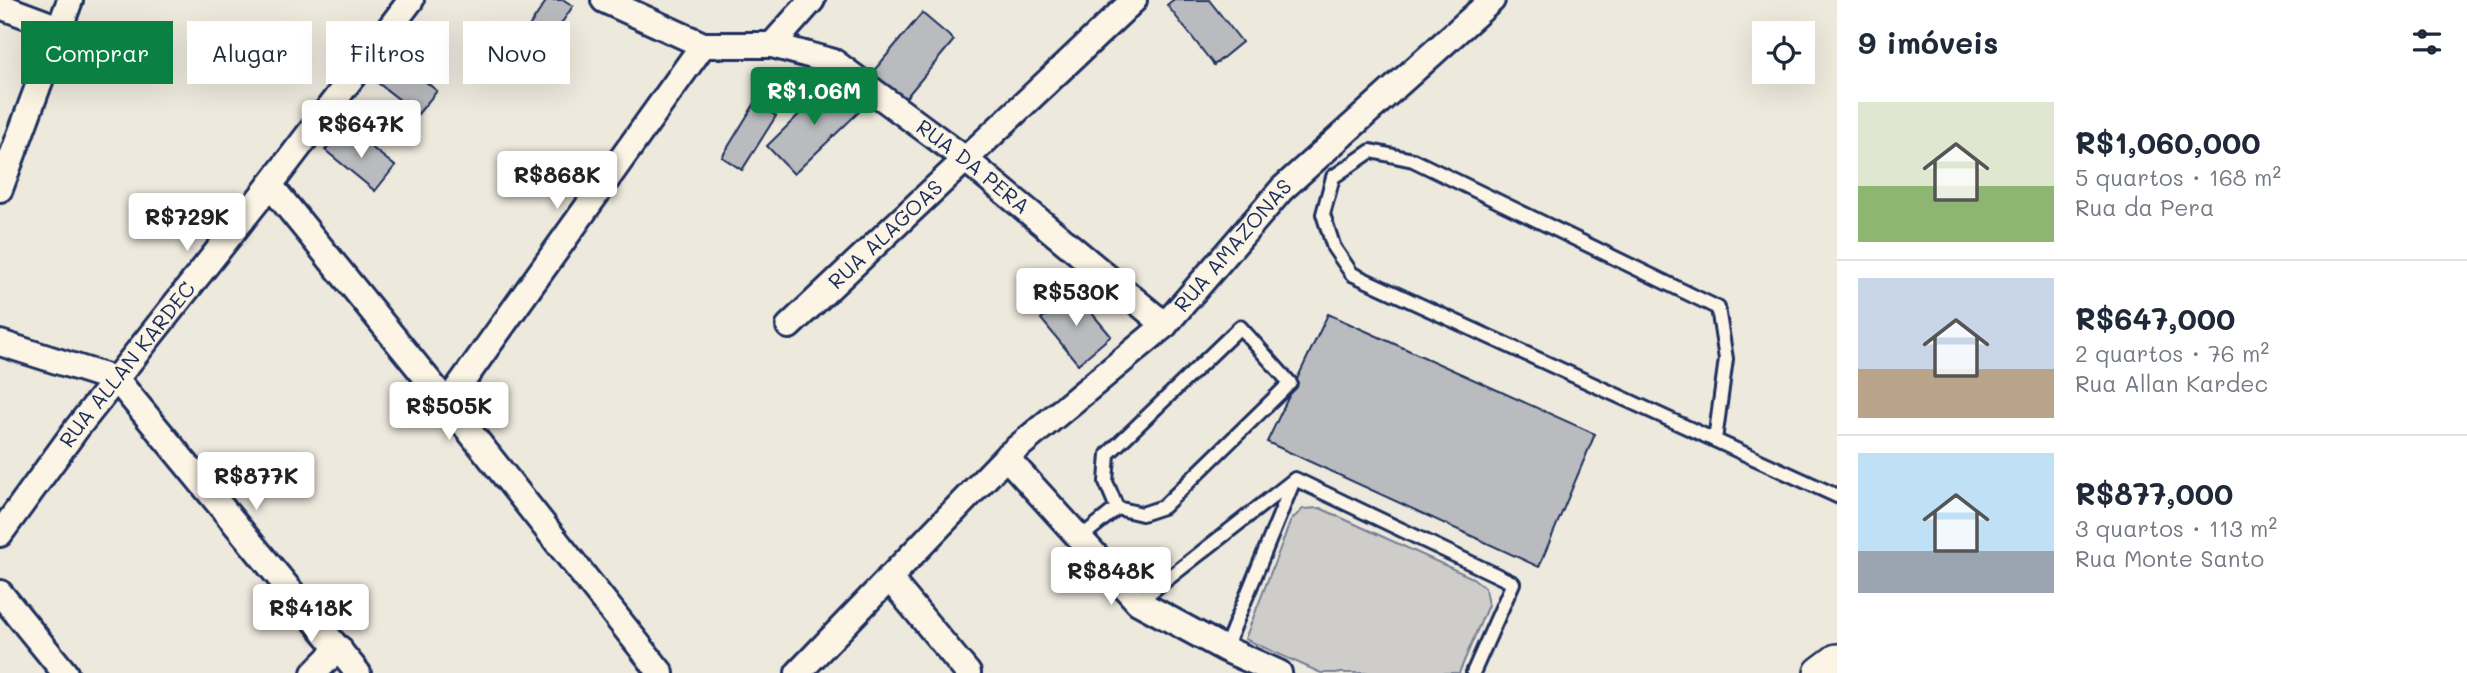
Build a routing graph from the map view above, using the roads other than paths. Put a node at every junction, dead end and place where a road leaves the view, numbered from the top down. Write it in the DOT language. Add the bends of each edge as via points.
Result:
graph roads {
  1 [pos="70,0"];
  2 [pos="411,0"];
  3 [pos="604,0"];
  4 [pos="812,0"];
  5 [pos="1134,0"];
  6 [pos="1492,0"];
  7 [pos="0,6"];
  8 [pos="40,21"];
  9 [pos="62,21"];
  10 [pos="703,45"];
  11 [pos="772,46"];
  12 [pos="38,84"];
  13 [pos="965,159"];
  14 [pos="270,185"];
  15 [pos="0,189"];
  16 [pos="1165,325"];
  17 [pos="789,326"];
  18 [pos="0,344"];
  19 [pos="117,380"];
  20 [pos="447,403"];
  21 [pos="1715,440"];
  22 [pos="1006,457"];
  23 [pos="1294,479"];
  24 [pos="1837,496"];
  25 [pos="1117,508"];
  26 [pos="0,534"];
  27 [pos="1080,538"];
  28 [pos="890,578"];
  29 [pos="0,593"];
  30 [pos="1138,602"];
  31 [pos="340,648"];
  32 [pos="1225,649"];
  33 [pos="1837,660"];
  34 [pos="65,673"];
  35 [pos="314,673"];
  36 [pos="358,673"];
  37 [pos="661,673"];
  38 [pos="798,673"];
  39 [pos="968,673"];
  40 [pos="1279,673"];
  41 [pos="1473,673"];
  42 [pos="1821,673"];
  1 -- 9 [label="street"];
  2 -- 14 [label="street, RUA ALLAN KARDEC"];
  3 -- 10 [label="street, RUA DA PERA"];
  4 -- 11 [label="street"];
  5 -- 13 [label="street, RUA ALAGOAS"];
  6 -- 16 [label="street, RUA AMAZONAS" via="1282,189"];
  7 -- 8 [label="street"];
  10 -- 11 [label="street, RUA DA PERA"];
  10 -- 20 [label="street"];
  11 -- 13 [label="street, RUA DA PERA" via="834,62"];
  12 -- 15 [label="street"];
  13 -- 16 [label="street, RUA DA PERA"];
  13 -- 17 [label="street, RUA ALAGOAS"];
  14 -- 19 [label="street, RUA ALLAN KARDEC"];
  14 -- 20 [label="street"];
  16 -- 22 [label="street, RUA AMAZONAS"];
  18 -- 19 [label="street"];
  19 -- 26 [label="street, RUA ALLAN KARDEC"];
  19 -- 31 [label="street"];
  20 -- 37 [label="street"];
  21 -- 21 [label="lane" via="1726,359 1718,307 1413,160 1371,151 1333,177 1323,214 1334,248 1352,274"];
  21 -- 24 [label="lane"];
  22 -- 27 [label="street"];
  22 -- 28 [label="street, RUA AMAZONAS"];
  23 -- 30 [label="lane"];
  23 -- 32 [label="lane"];
  23 -- 41 [label="lane" via="1513,583"];
  25 -- 25 [label="lane" via="1142,514 1163,507 1290,383 1240,327 1108,454 1106,482"];
  25 -- 27 [label="lane"];
  27 -- 30 [label="street"];
  28 -- 38 [label="street, RUA AMAZONAS"];
  28 -- 39 [label="street"];
  29 -- 34 [label="street"];
  30 -- 32 [label="street"];
  31 -- 35 [label="street"];
  31 -- 36 [label="street"];
  32 -- 40 [label="street"];
  33 -- 42 [label="street"];
}
